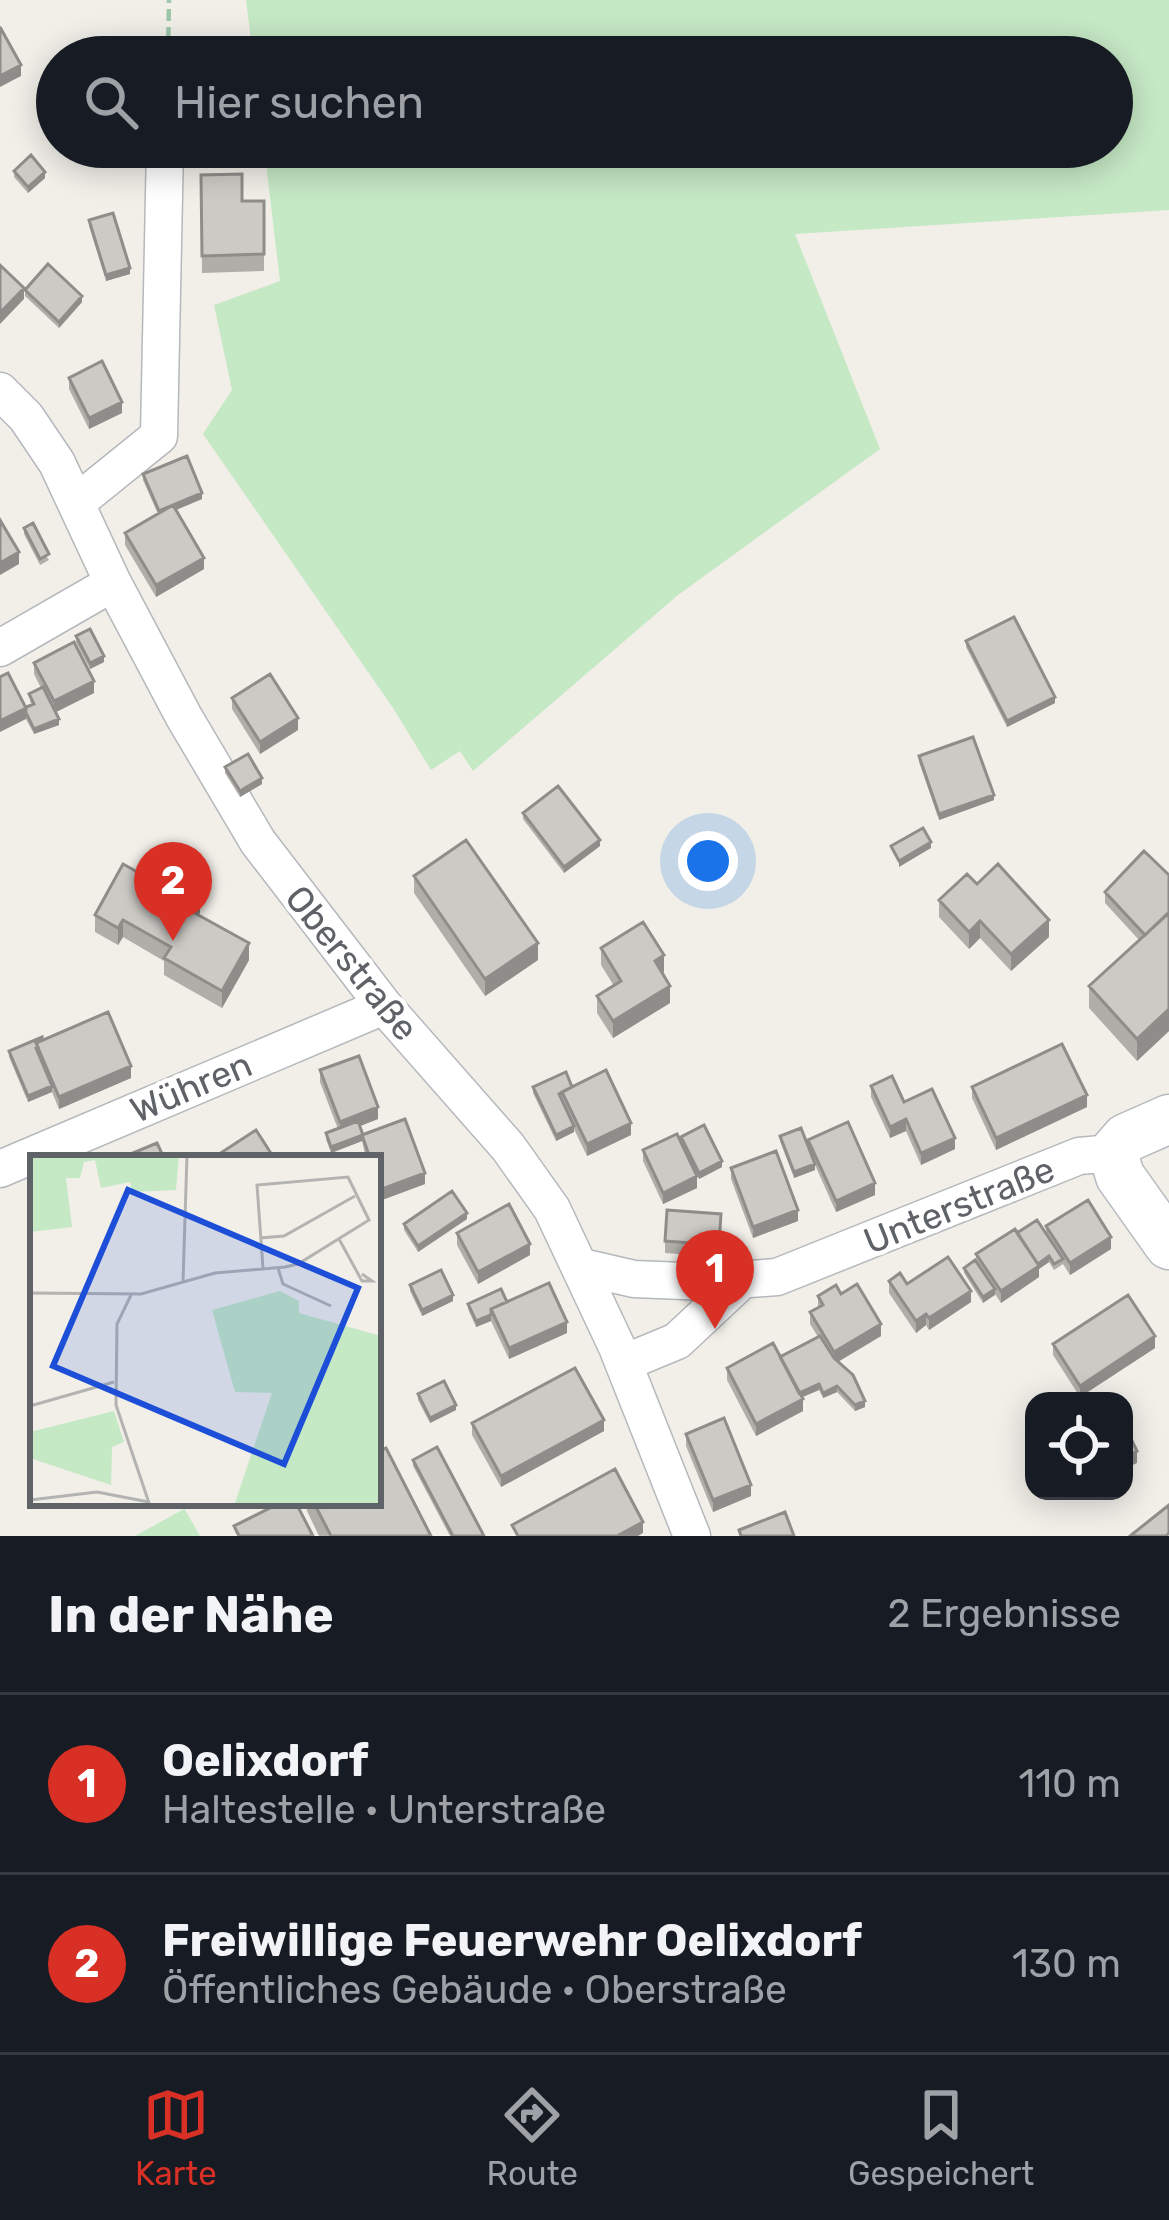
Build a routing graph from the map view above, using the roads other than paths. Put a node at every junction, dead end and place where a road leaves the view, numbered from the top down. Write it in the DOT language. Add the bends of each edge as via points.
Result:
graph roads {
  1 [pos="165,168"];
  2 [pos="0,392"];
  3 [pos="76,503"];
  4 [pos="113,583"];
  5 [pos="0,648"];
  6 [pos="384,1006"];
  7 [pos="1169,1119"];
  8 [pos="1113,1154"];
  9 [pos="33,1155"];
  10 [pos="30,1156"];
  11 [pos="0,1169"];
  12 [pos="1169,1245"];
  13 [pos="582,1267"];
  14 [pos="741,1281"];
  15 [pos="624,1363"];
  16 [pos="692,1536"];
  1 -- 3 [label="street" via="159,436"];
  2 -- 3 [label="street, Oberstraße" via="39,434"];
  3 -- 4 [label="street, Oberstraße"];
  4 -- 5 [label="street"];
  4 -- 6 [label="street, Oberstraße" via="258,842"];
  6 -- 9 [label="street, Wühren"];
  6 -- 13 [label="street, Oberstraße" via="535,1181"];
  7 -- 8 [label="street, Unterstraße" via="1126,1138"];
  8 -- 12 [label="street"];
  8 -- 14 [label="street, Unterstraße" via="1079,1156 804,1269"];
  10 -- 11 [label="street, Wühren"];
  13 -- 14 [label="street, Unterstraße" via="634,1279"];
  13 -- 15 [label="street, Oberstraße"];
  14 -- 15 [label="street" via="677,1342"];
  15 -- 16 [label="street, Oberstraße"];
}
